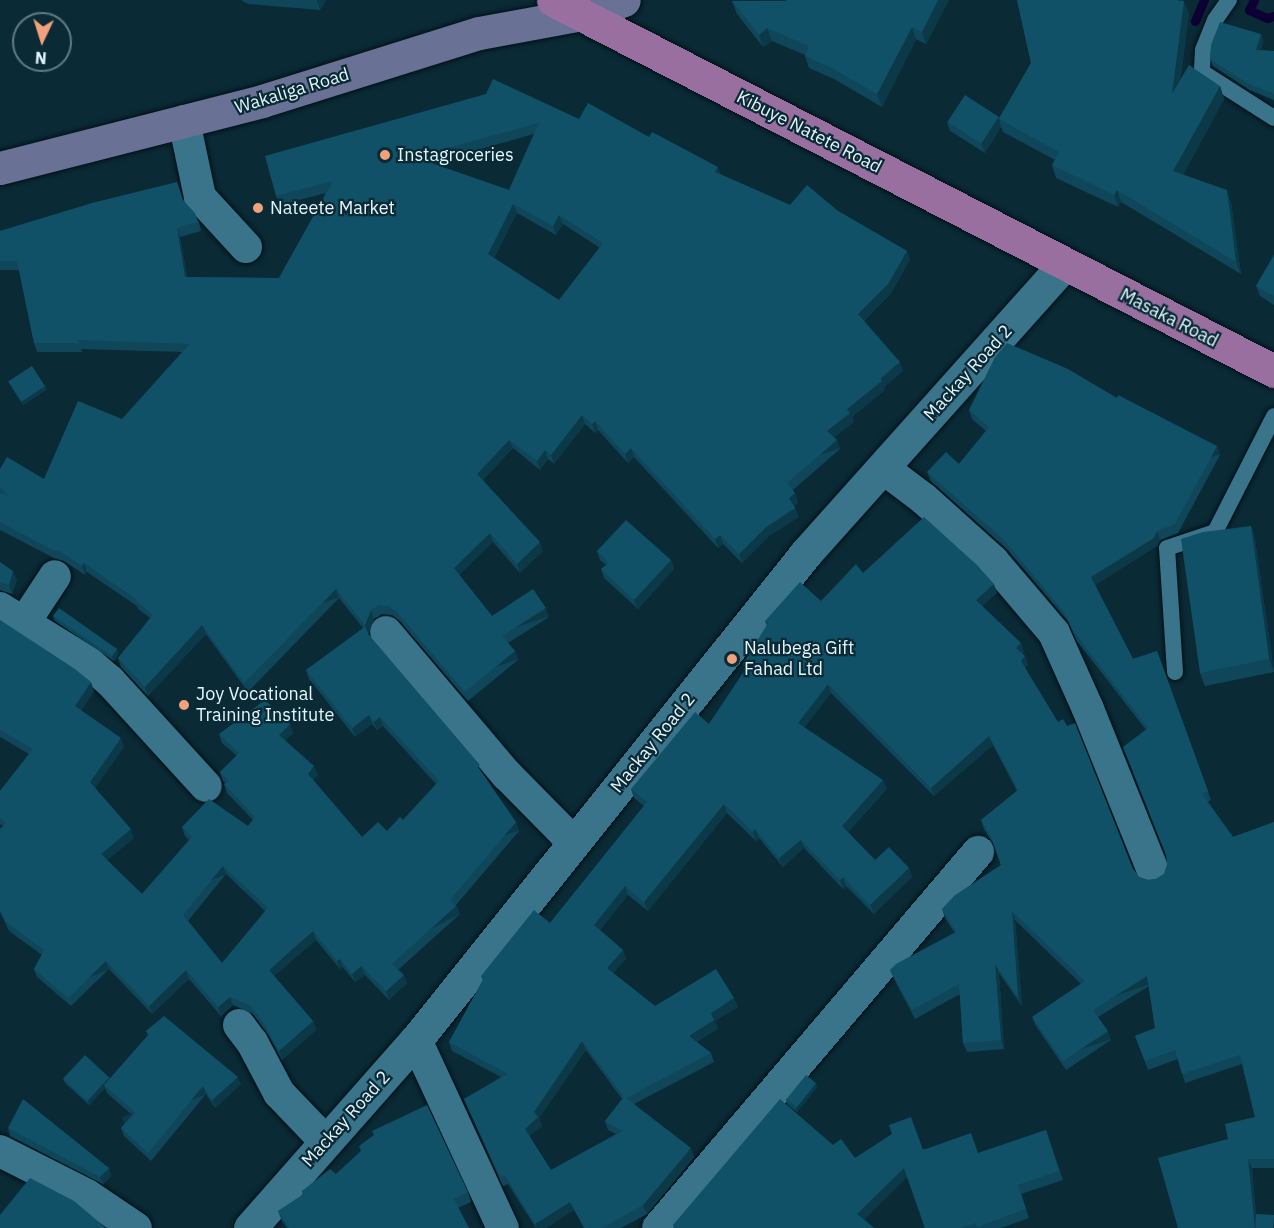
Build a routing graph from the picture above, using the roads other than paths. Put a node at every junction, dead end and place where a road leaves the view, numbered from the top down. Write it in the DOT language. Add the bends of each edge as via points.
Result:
graph roads {
  1 [pos="554,0"];
  2 [pos="624,0"];
  3 [pos="1229,0"];
  4 [pos="583,14"];
  5 [pos="1274,118"];
  6 [pos="184,121"];
  7 [pos="0,168"];
  8 [pos="246,247"];
  9 [pos="1064,264"];
  10 [pos="1274,371"];
  11 [pos="1274,416"];
  12 [pos="883,468"];
  13 [pos="55,576"];
  14 [pos="12,616"];
  15 [pos="386,632"];
  16 [pos="1175,672"];
  17 [pos="206,786"];
  18 [pos="573,842"];
  19 [pos="978,852"];
  20 [pos="1153,871"];
  21 [pos="239,1025"];
  22 [pos="416,1041"];
  23 [pos="326,1142"];
  24 [pos="0,1150"];
  25 [pos="136,1228"];
  26 [pos="250,1228"];
  27 [pos="503,1228"];
  28 [pos="658,1228"];
  1 -- 4 [label="main road, Kibuye Natete Road"];
  2 -- 4 [label="main road, Wakaliga Road"];
  3 -- 5 [label="lane" via="1215,20 1203,50 1203,72"];
  4 -- 6 [label="main road, Wakaliga Road" via="479,33 262,101"];
  4 -- 9 [label="main road, Kibuye Natete Road"];
  6 -- 7 [label="main road, Wakaliga Road"];
  6 -- 8 [label="street" via="200,197"];
  9 -- 10 [label="main road, Masaka Road"];
  9 -- 12 [label="street, Mackay Road 2"];
  11 -- 16 [label="lane" via="1215,532 1167,548"];
  12 -- 18 [label="street, Mackay Road 2" via="806,553"];
  12 -- 20 [label="street" via="993,561 1054,633"];
  13 -- 14 [label="street"];
  14 -- 17 [label="street" via="89,663 110,681"];
  15 -- 18 [label="street" via="507,775"];
  18 -- 22 [label="street, Mackay Road 2"];
  19 -- 28 [label="street"];
  21 -- 23 [label="street" via="279,1093"];
  22 -- 23 [label="street, Mackay Road 2"];
  22 -- 27 [label="street"];
  23 -- 26 [label="street, Mackay Road 2"];
  24 -- 25 [label="street" via="87,1195"];
}
